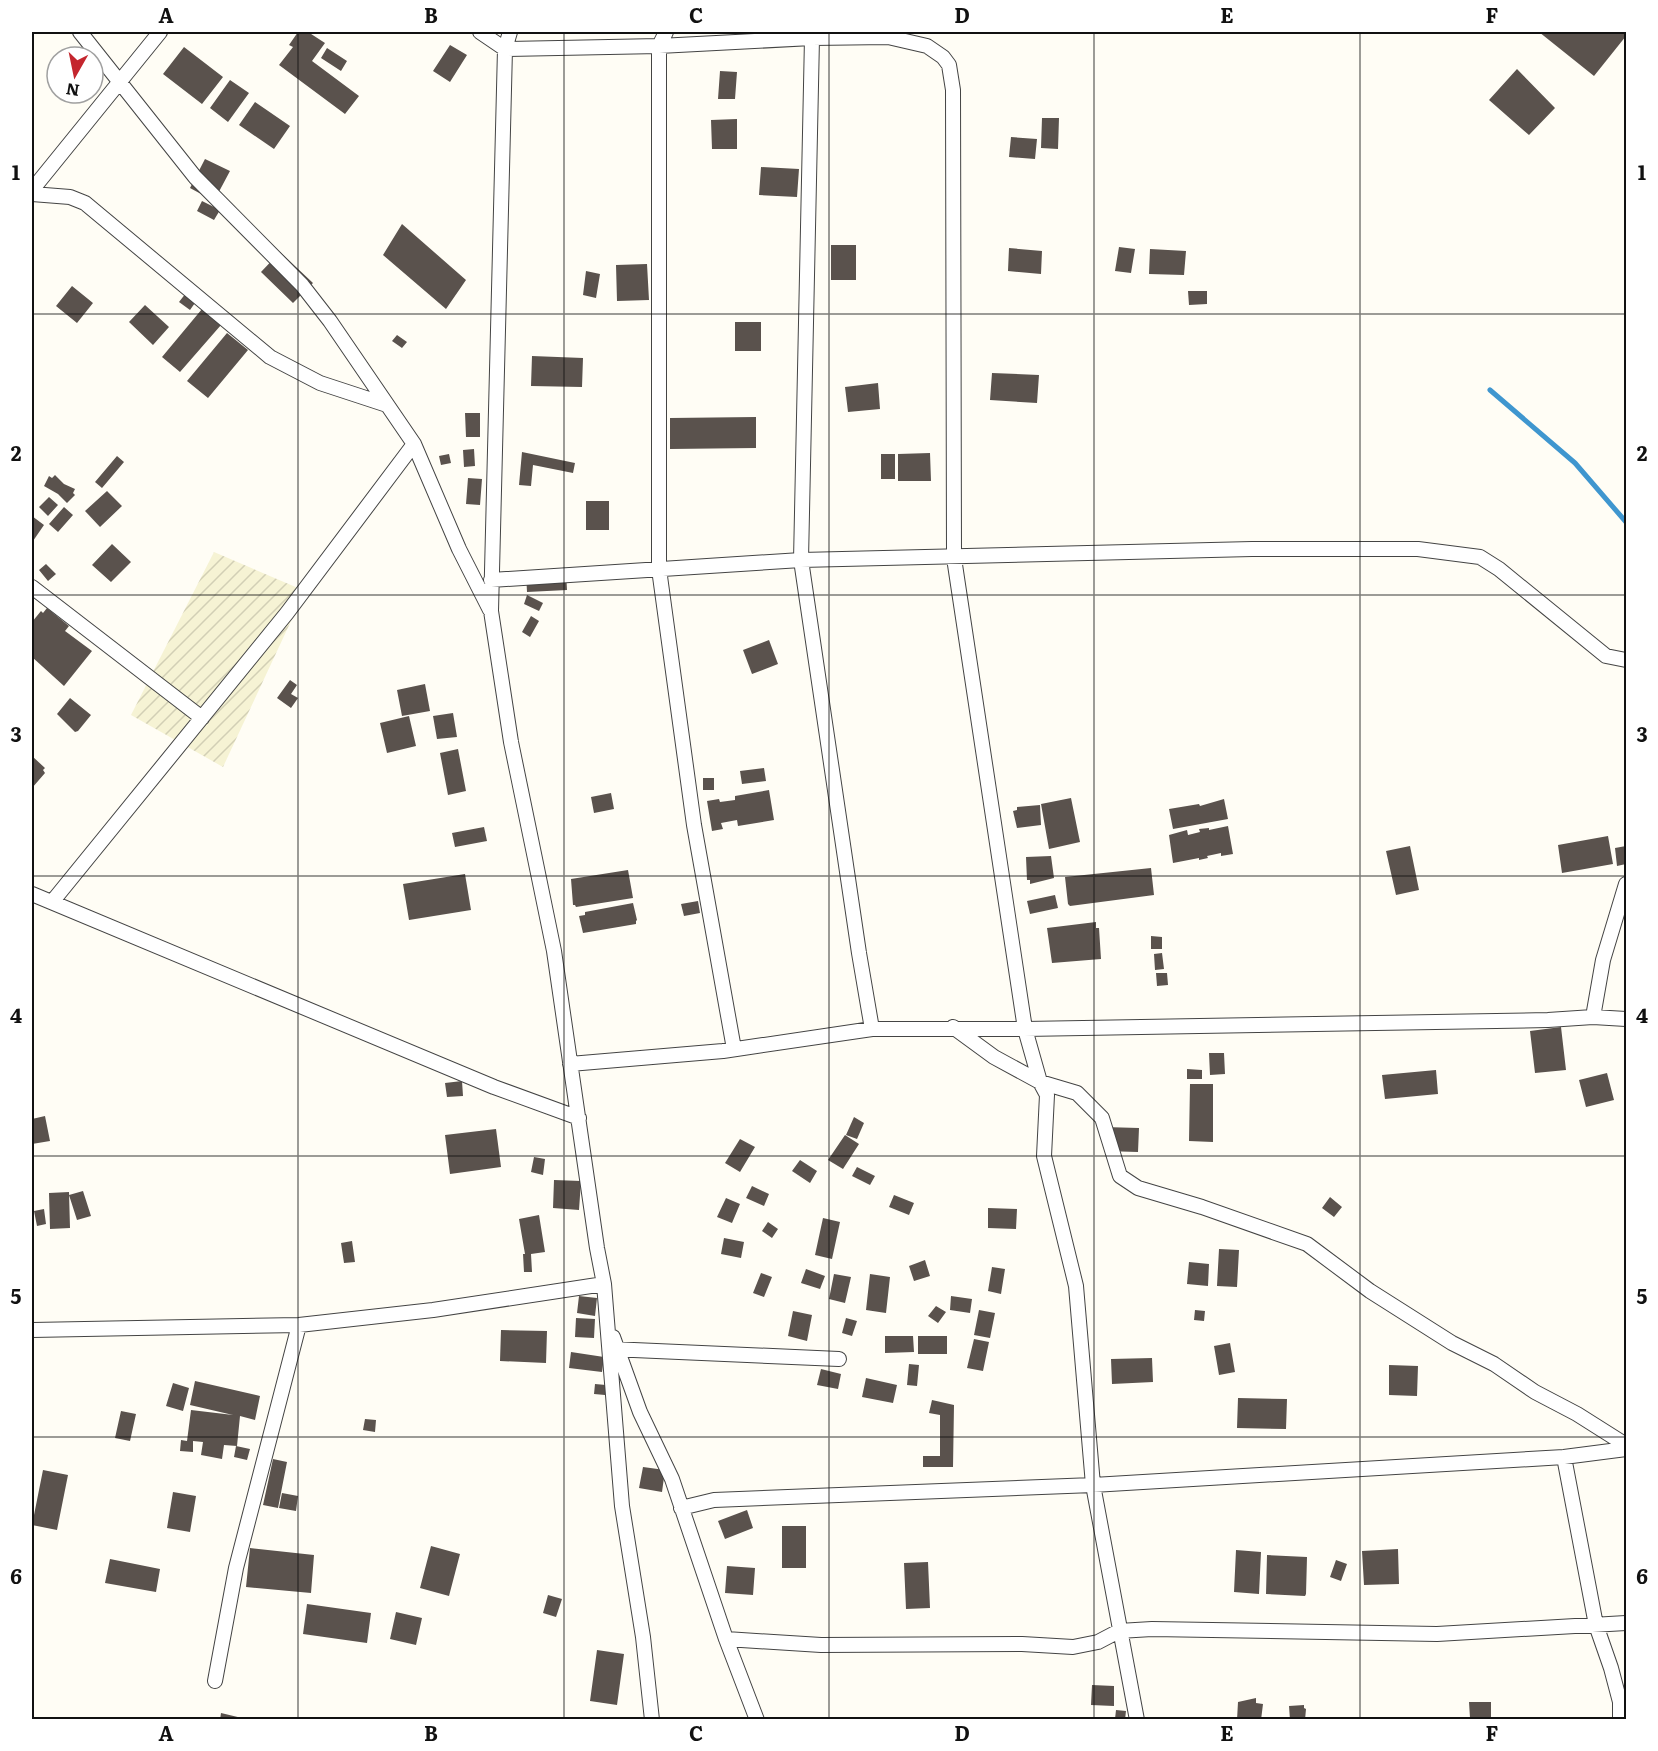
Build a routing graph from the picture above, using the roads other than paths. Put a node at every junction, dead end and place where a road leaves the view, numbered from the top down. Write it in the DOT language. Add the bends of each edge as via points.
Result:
graph roads {
  1 [pos="80,32"];
  2 [pos="160,32"];
  3 [pos="480,32"];
  4 [pos="510,32"];
  5 [pos="666,32"];
  6 [pos="887,34"];
  7 [pos="812,38"];
  8 [pos="659,46"];
  9 [pos="505,49"];
  10 [pos="118,81"];
  11 [pos="32,192"];
  12 [pos="387,405"];
  13 [pos="414,444"];
  14 [pos="954,558"];
  15 [pos="801,560"];
  16 [pos="659,569"];
  17 [pos="491,580"];
  18 [pos="32,587"];
  19 [pos="490,611"];
  20 [pos="1626,660"];
  21 [pos="201,718"];
  22 [pos="1626,884"];
  23 [pos="32,894"];
  24 [pos="52,902"];
  25 [pos="1593,1017"];
  26 [pos="1626,1019"];
  27 [pos="953,1028"];
  28 [pos="872,1029"];
  29 [pos="1025,1029"];
  30 [pos="734,1049"];
  31 [pos="570,1064"];
  32 [pos="1040,1082"];
  33 [pos="579,1118"];
  34 [pos="604,1284"];
  35 [pos="299,1325"];
  36 [pos="32,1330"];
  37 [pos="613,1349"];
  38 [pos="839,1359"];
  39 [pos="1626,1447"];
  40 [pos="1564,1457"];
  41 [pos="1093,1485"];
  42 [pos="681,1508"];
  43 [pos="1626,1623"];
  44 [pos="1596,1625"];
  45 [pos="1119,1631"];
  46 [pos="726,1639"];
  47 [pos="215,1681"];
  48 [pos="652,1719"];
  49 [pos="757,1719"];
  50 [pos="1137,1719"];
  51 [pos="1620,1719"];
  1 -- 10 [label="street"];
  2 -- 10 [label="street"];
  3 -- 9 [label="street"];
  4 -- 9 [label="street"];
  5 -- 8 [label="street"];
  6 -- 7 [label="street"];
  6 -- 14 [label="street" via="927,46 943,57 949,65 953,90"];
  7 -- 8 [label="street"];
  7 -- 15 [label="street"];
  8 -- 9 [label="street"];
  8 -- 16 [label="street"];
  9 -- 17 [label="street"];
  10 -- 11 [label="street"];
  10 -- 12 [label="street" via="195,177 302,285"];
  11 -- 12 [label="street" via="85,202 270,357 320,383"];
  12 -- 13 [label="street"];
  13 -- 19 [label="street"];
  13 -- 21 [label="street"];
  14 -- 15 [label="street"];
  14 -- 20 [label="street" via="1252,549 1418,549 1458,553 1480,557 1499,569 1606,656"];
  14 -- 29 [label="street"];
  15 -- 16 [label="street"];
  15 -- 28 [label="street"];
  16 -- 17 [label="street"];
  16 -- 30 [label="street" via="694,825"];
  17 -- 19 [label="street"];
  18 -- 21 [label="street"];
  19 -- 31 [label="street" via="511,742 554,951"];
  21 -- 24 [label="street"];
  22 -- 25 [label="street" via="1603,960"];
  23 -- 24 [label="street"];
  24 -- 33 [label="street" via="494,1087"];
  25 -- 26 [label="street"];
  25 -- 29 [label="street"];
  27 -- 28 [label="street"];
  27 -- 29 [label="street"];
  27 -- 32 [label="street" via="994,1057"];
  28 -- 30 [label="street"];
  29 -- 32 [label="street"];
  30 -- 31 [label="street"];
  31 -- 33 [label="street"];
  32 -- 39 [label="street" via="1077,1093 1102,1118 1120,1176 1138,1188 1307,1244 1452,1343 1494,1364"];
  32 -- 41 [label="street" via="1047,1095 1044,1156 1076,1286"];
  33 -- 34 [label="street"];
  34 -- 35 [label="street"];
  34 -- 37 [label="street" via="605,1318"];
  35 -- 36 [label="street"];
  35 -- 47 [label="street" via="236,1569"];
  37 -- 38 [label="street"];
  37 -- 42 [label="street" via="672,1479"];
  37 -- 48 [label="street" via="622,1506 644,1637"];
  39 -- 40 [label="street"];
  40 -- 41 [label="street"];
  40 -- 44 [label="street"];
  41 -- 42 [label="street" via="714,1500"];
  41 -- 45 [label="street"];
  42 -- 46 [label="street"];
  43 -- 44 [label="street"];
  44 -- 45 [label="street" via="1437,1634"];
  44 -- 51 [label="street" via="1620,1702"];
  45 -- 46 [label="street" via="1098,1642 1073,1647"];
  45 -- 50 [label="street"];
  46 -- 49 [label="street"];
}
